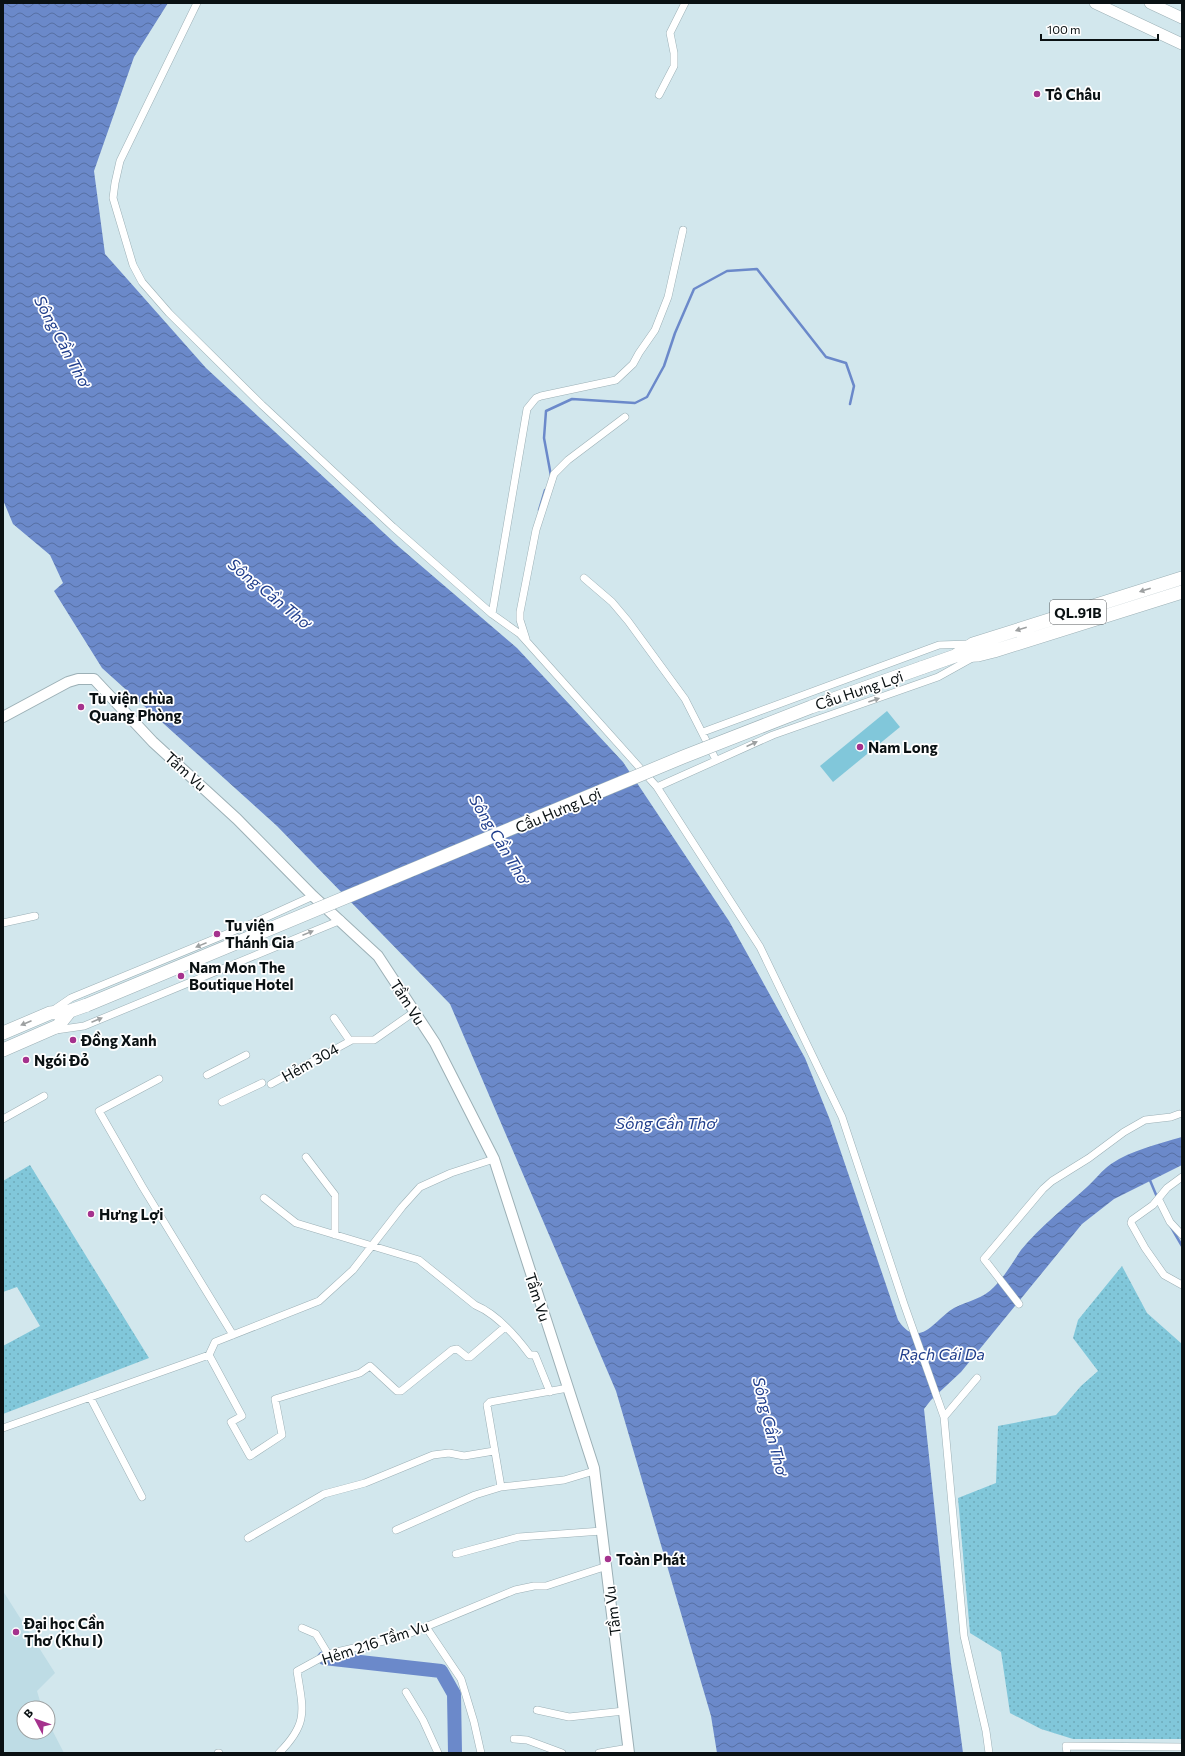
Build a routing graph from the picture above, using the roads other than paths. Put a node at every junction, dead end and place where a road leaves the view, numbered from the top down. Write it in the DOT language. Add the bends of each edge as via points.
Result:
graph roads {
  1 [pos="198,3"];
  2 [pos="684,3"];
  3 [pos="1095,3"];
  4 [pos="1150,3"];
  5 [pos="1181,16"];
  6 [pos="1182,44"];
  7 [pos="659,95"];
  8 [pos="683,230"];
  9 [pos="624,417"];
  10 [pos="584,578"];
  11 [pos="1182,578"];
  12 [pos="1182,592"];
  13 [pos="1102,611"];
  14 [pos="492,614"];
  15 [pos="528,643"];
  16 [pos="975,649"];
  17 [pos="3,717"];
  18 [pos="702,732"];
  19 [pos="716,760"];
  20 [pos="657,787"];
  21 [pos="313,896"];
  22 [pos="35,916"];
  23 [pos="341,920"];
  24 [pos="3,923"];
  25 [pos="70,1011"];
  26 [pos="414,1012"];
  27 [pos="50,1013"];
  28 [pos="334,1018"];
  29 [pos="46,1032"];
  30 [pos="3,1033"];
  31 [pos="350,1041"];
  32 [pos="3,1050"];
  33 [pos="246,1055"];
  34 [pos="207,1074"];
  35 [pos="159,1079"];
  36 [pos="262,1083"];
  37 [pos="271,1084"];
  38 [pos="44,1096"];
  39 [pos="222,1102"];
  40 [pos="1179,1114"];
  41 [pos="3,1119"];
  42 [pos="306,1157"];
  43 [pos="494,1159"];
  44 [pos="1182,1177"];
  45 [pos="264,1198"];
  46 [pos="1159,1200"];
  47 [pos="335,1234"];
  48 [pos="1182,1235"];
  49 [pos="373,1246"];
  50 [pos="1182,1285"];
  51 [pos="1019,1304"];
  52 [pos="504,1327"];
  53 [pos="233,1335"];
  54 [pos="210,1355"];
  55 [pos="977,1378"];
  56 [pos="568,1388"];
  57 [pos="550,1392"];
  58 [pos="90,1397"];
  59 [pos="944,1417"];
  60 [pos="3,1428"];
  61 [pos="494,1452"];
  62 [pos="594,1471"];
  63 [pos="501,1487"];
  64 [pos="142,1497"];
  65 [pos="396,1530"];
  66 [pos="602,1531"];
  67 [pos="248,1538"];
  68 [pos="456,1554"];
  69 [pos="607,1566"];
  70 [pos="426,1627"];
  71 [pos="302,1628"];
  72 [pos="328,1654"];
  73 [pos="406,1692"];
  74 [pos="537,1710"];
  75 [pos="624,1711"];
  76 [pos="514,1739"];
  77 [pos="1182,1747"];
  78 [pos="629,1750"];
  79 [pos="279,1753"];
  80 [pos="438,1753"];
  81 [pos="480,1753"];
  82 [pos="562,1753"];
  83 [pos="600,1753"];
  84 [pos="989,1753"];
  85 [pos="1067,1753"];
  1 -- 14 [label="street" via="120,161 114,183 113,198 133,265 142,282 169,313 262,405 392,527"];
  2 -- 7 [label="street" via="670,33 674,66"];
  3 -- 6 [label="main road"];
  4 -- 5 [label="main road"];
  8 -- 14 [label="street" via="668,297 655,330 633,364 616,380 541,396 527,409"];
  9 -- 15 [label="street" via="568,460 554,474 536,530 520,612"];
  10 -- 18 [label="street" via="612,602 628,621 685,699"];
  11 -- 13 [label="highway, QL.91B, one-way"];
  12 -- 13 [label="highway, QL.91B"];
  13 -- 16 [label="highway, QL.91B"];
  14 -- 15 [label="street"];
  15 -- 20 [label="street"];
  16 -- 18 [label="street" via="939,645"];
  19 -- 16 [label="street, one-way" via="773,735 938,677 959,667"];
  16 -- 25 [label="highway, Cầu Hưng Lợi / QL.91B, bridge" via="811,707 683,757"];
  17 -- 21 [label="street, Tầm Vu" via="68,682 78,678 94,679 153,742 237,818"];
  18 -- 19 [label="street"];
  19 -- 20 [label="street"];
  20 -- 59 [label="street" via="760,947 842,1117"];
  21 -- 23 [label="street, Tầm Vu"];
  21 -- 27 [label="street, one-way" via="258,922 71,998"];
  22 -- 24 [label="street"];
  23 -- 26 [label="street, Tầm Vu" via="378,956"];
  29 -- 23 [label="street, one-way" via="84,1026"];
  25 -- 27 [label="highway, QL.91B"];
  25 -- 29 [label="highway" via="58,1026"];
  26 -- 31 [label="street, Hẻm 304" via="374,1040"];
  26 -- 43 [label="street, Tầm Vu" via="435,1043"];
  27 -- 30 [label="highway, QL.91B, one-way"];
  28 -- 31 [label="street, Hẻm 304"];
  29 -- 32 [label="highway"];
  31 -- 37 [label="street, Hẻm 304"];
  33 -- 34 [label="street"];
  35 -- 53 [label="street" via="99,1111"];
  36 -- 39 [label="street"];
  38 -- 41 [label="street"];
  40 -- 51 [label="street" via="1145,1120 1052,1181 984,1259"];
  42 -- 47 [label="street" via="335,1195"];
  43 -- 49 [label="street" via="451,1173 420,1187"];
  43 -- 56 [label="street, Tầm Vu"];
  44 -- 46 [label="street" via="1166,1188"];
  45 -- 47 [label="street" via="296,1223"];
  46 -- 48 [label="street" via="1174,1228"];
  46 -- 50 [label="street" via="1132,1220 1132,1226 1164,1275"];
  47 -- 49 [label="street"];
  49 -- 52 [label="street" via="419,1260 475,1305 493,1315"];
  49 -- 53 [label="street" via="334,1289 319,1301"];
  52 -- 54 [label="street" via="470,1357 457,1349 452,1350 401,1391 397,1391 370,1366 360,1373 275,1400 282,1435 250,1456 231,1422 242,1416"];
  52 -- 57 [label="street" via="530,1355 535,1355"];
  53 -- 54 [label="street" via="215,1342"];
  54 -- 58 [label="street"];
  55 -- 59 [label="street"];
  56 -- 57 [label="street"];
  56 -- 62 [label="street, Tầm Vu"];
  57 -- 61 [label="street" via="490,1402 487,1405"];
  58 -- 60 [label="street"];
  58 -- 64 [label="street"];
  59 -- 84 [label="street" via="964,1636"];
  61 -- 63 [label="street"];
  61 -- 67 [label="street" via="464,1456 449,1453 433,1455 365,1483 324,1494"];
  62 -- 63 [label="street" via="564,1480"];
  62 -- 66 [label="street, Tầm Vu"];
  63 -- 65 [label="street" via="475,1495"];
  66 -- 68 [label="street" via="519,1537"];
  66 -- 69 [label="street, Tầm Vu"];
  69 -- 70 [label="street, Hẻm 216 Tầm Vu" via="546,1586 515,1590"];
  69 -- 75 [label="street, Tầm Vu"];
  70 -- 72 [label="street, Hẻm 216 Tầm Vu" via="401,1637"];
  70 -- 81 [label="street" via="461,1679"];
  71 -- 72 [label="street" via="316,1634"];
  72 -- 79 [label="street, Hẻm 216 Tầm Vu" via="297,1671 302,1717 298,1730"];
  73 -- 80 [label="street" via="423,1720"];
  74 -- 75 [label="street" via="569,1717"];
  75 -- 78 [label="street, Tầm Vu"];
  76 -- 82 [label="street" via="527,1740"];
  77 -- 85 [label="street" via="1066,1746"];
  78 -- 83 [label="street"];
}
